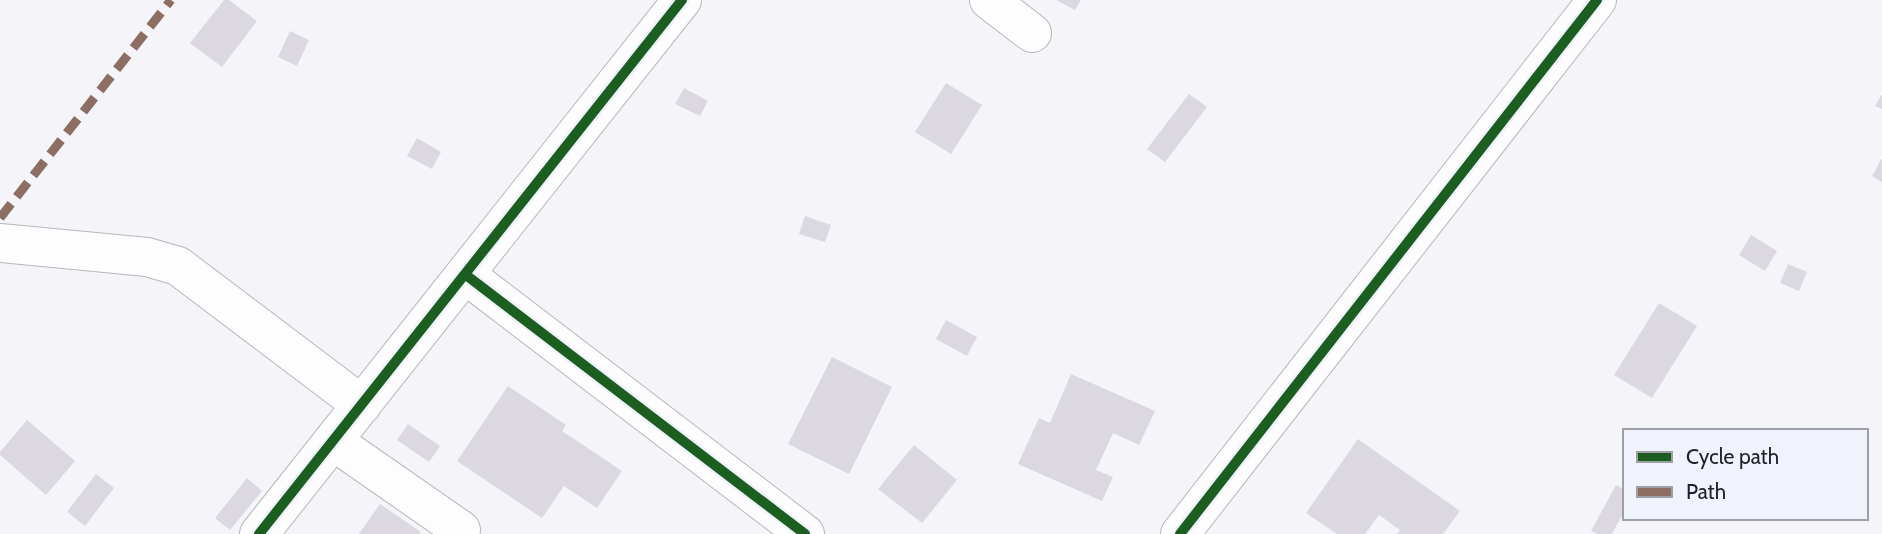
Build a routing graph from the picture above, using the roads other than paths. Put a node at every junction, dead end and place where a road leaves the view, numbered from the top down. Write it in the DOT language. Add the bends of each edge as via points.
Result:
graph roads {
  1 [pos="682,0"];
  2 [pos="989,0"];
  3 [pos="1597,0"];
  4 [pos="1032,33"];
  5 [pos="0,243"];
  6 [pos="466,275"];
  7 [pos="362,405"];
  8 [pos="333,441"];
  9 [pos="461,530"];
  10 [pos="259,534"];
  11 [pos="804,534"];
  12 [pos="1180,534"];
  1 -- 6 [label="street"];
  2 -- 4 [label="street"];
  3 -- 12 [label="street"];
  5 -- 7 [label="street" via="147,257 178,266"];
  6 -- 7 [label="street"];
  6 -- 11 [label="street"];
  7 -- 8 [label="street"];
  8 -- 9 [label="street"];
  8 -- 10 [label="street"];
}
